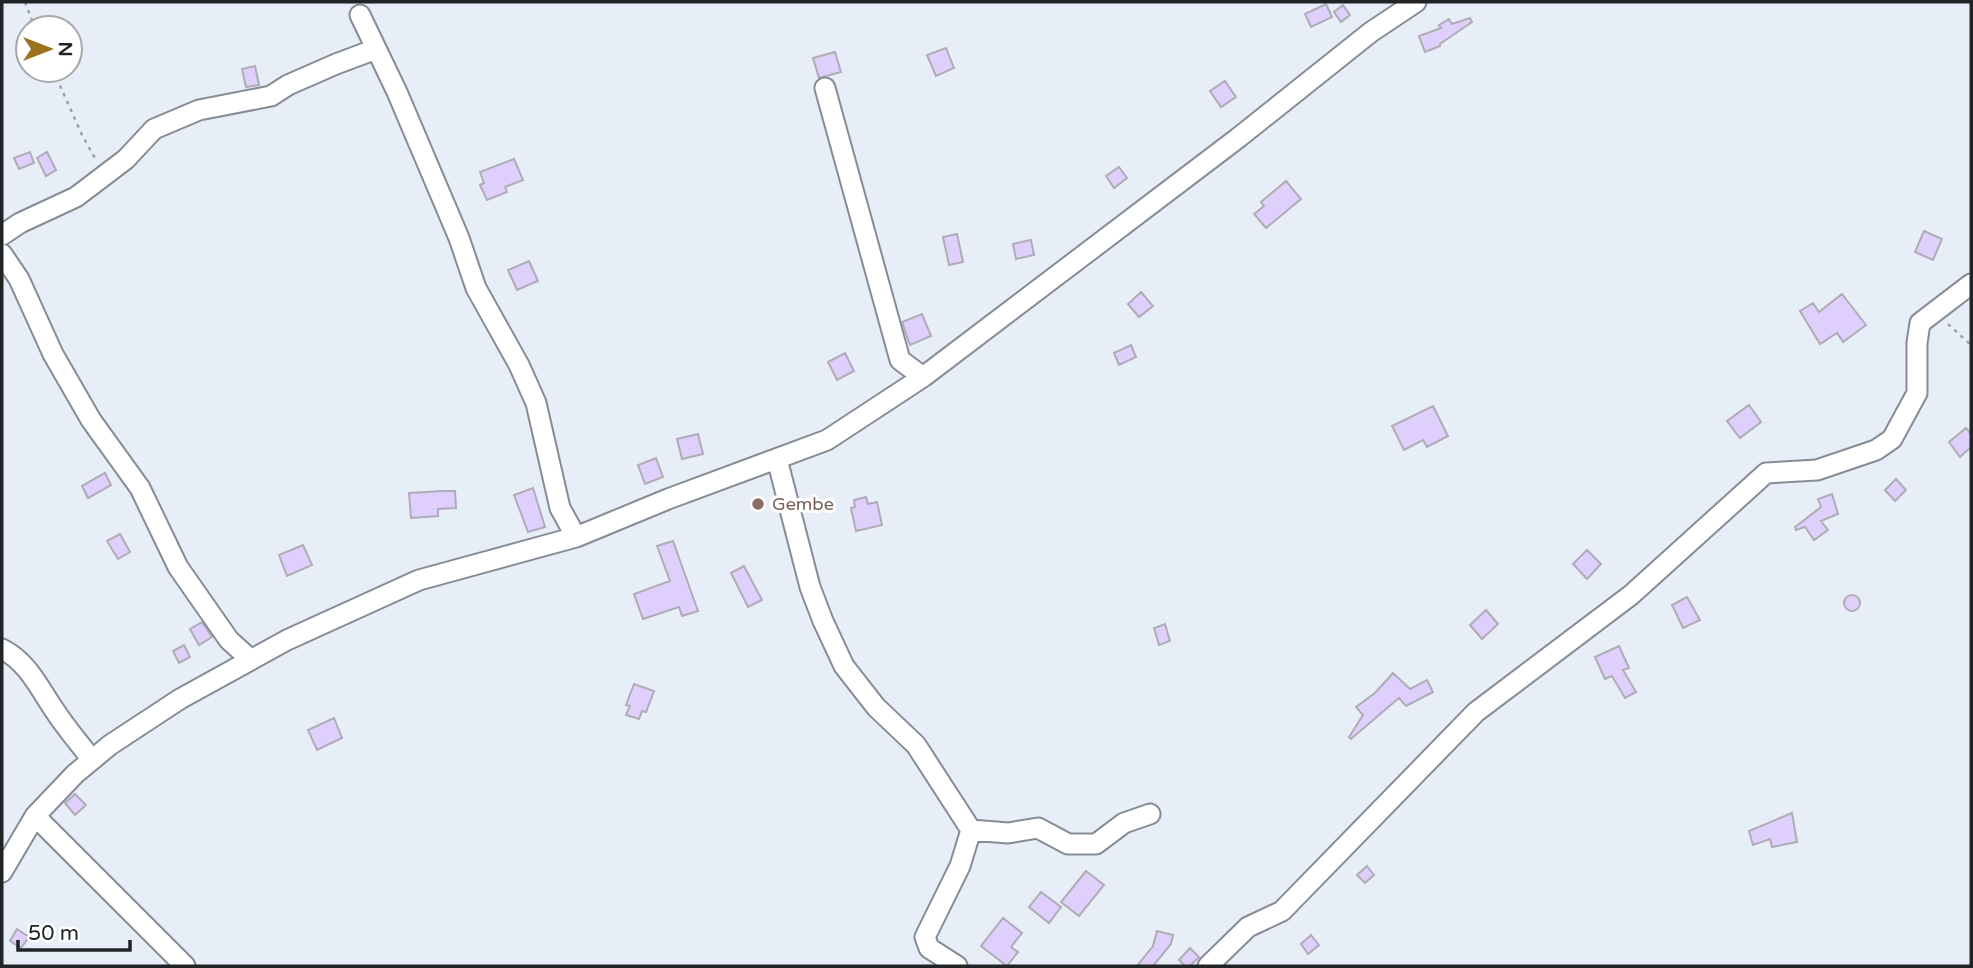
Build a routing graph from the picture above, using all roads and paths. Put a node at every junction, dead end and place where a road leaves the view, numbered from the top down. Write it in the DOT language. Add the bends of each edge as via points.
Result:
graph roads {
  1 [pos="1416,2"];
  2 [pos="360,15"];
  3 [pos="376,49"];
  4 [pos="59,84"];
  5 [pos="825,88"];
  6 [pos="105,175"];
  7 [pos="2,235"];
  8 [pos="2,254"];
  9 [pos="1971,284"];
  10 [pos="1935,312"];
  11 [pos="1971,345"];
  12 [pos="923,377"];
  13 [pos="777,459"];
  14 [pos="576,537"];
  15 [pos="2,649"];
  16 [pos="251,660"];
  17 [pos="92,760"];
  18 [pos="1150,814"];
  19 [pos="35,816"];
  20 [pos="971,830"];
  21 [pos="2,872"];
  22 [pos="185,966"];
  23 [pos="957,966"];
  24 [pos="1208,966"];
  1 -- 12 [label="street"];
  2 -- 3 [label="street"];
  3 -- 6 [label="street" via="271,96 199,110 154,129"];
  3 -- 14 [label="street" via="459,238 476,288 536,404 560,508"];
  4 -- 6 [label="path"];
  5 -- 12 [label="street" via="900,360"];
  6 -- 7 [label="street" via="76,197"];
  8 -- 16 [label="street" via="90,420 140,488 178,567 229,640"];
  9 -- 10 [label="street"];
  10 -- 11 [label="path"];
  10 -- 24 [label="street" via="1920,323 1917,393 1892,439 1876,450 1817,470 1766,473 1631,595 1476,712 1282,911 1248,928"];
  12 -- 13 [label="street" via="827,440"];
  13 -- 14 [label="street"];
  13 -- 20 [label="street" via="810,587 844,666 916,745"];
  14 -- 16 [label="street" via="419,580"];
  15 -- 17 [label="street" via="13,654 39,683"];
  16 -- 17 [label="street" via="180,699"];
  17 -- 19 [label="street"];
  18 -- 20 [label="street" via="1124,823 1096,844 1068,844 1038,828 1008,833"];
  19 -- 21 [label="street"];
  19 -- 22 [label="street"];
  20 -- 23 [label="street" via="960,866 925,937 929,948"];
}
